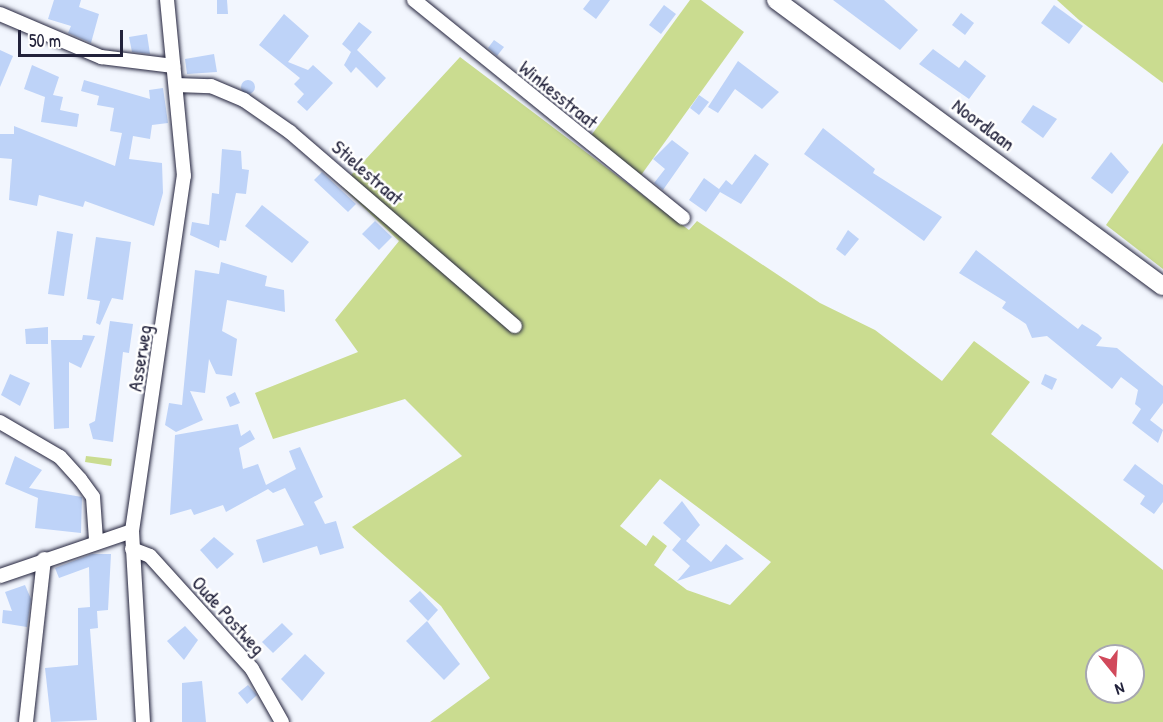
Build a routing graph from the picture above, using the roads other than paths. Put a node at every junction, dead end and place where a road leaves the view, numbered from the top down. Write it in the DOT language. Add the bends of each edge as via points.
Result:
graph roads {
  1 [pos="167,0"];
  2 [pos="414,0"];
  3 [pos="776,0"];
  4 [pos="0,14"];
  5 [pos="173,66"];
  6 [pos="176,85"];
  7 [pos="683,218"];
  8 [pos="1163,286"];
  9 [pos="515,326"];
  10 [pos="0,422"];
  11 [pos="132,531"];
  12 [pos="96,540"];
  13 [pos="132,549"];
  14 [pos="44,559"];
  15 [pos="0,576"];
  16 [pos="26,722"];
  17 [pos="143,722"];
  18 [pos="282,722"];
  1 -- 5 [label="street, Asserweg"];
  2 -- 7 [label="street, Winkesstraat"];
  3 -- 8 [label="main road, Noordlaan"];
  4 -- 5 [label="street" via="101,57"];
  5 -- 6 [label="street, Asserweg"];
  6 -- 9 [label="street, Stielestraat" via="211,86 244,100 290,132"];
  6 -- 11 [label="street, Asserweg" via="182,200"];
  10 -- 12 [label="street" via="60,457 80,479 93,496"];
  11 -- 12 [label="street"];
  11 -- 13 [label="street, Asserweg"];
  12 -- 14 [label="street"];
  13 -- 17 [label="street, Asserweg"];
  13 -- 18 [label="street, Oude Postweg" via="150,556 252,669"];
  14 -- 15 [label="street"];
  14 -- 16 [label="street"];
}
